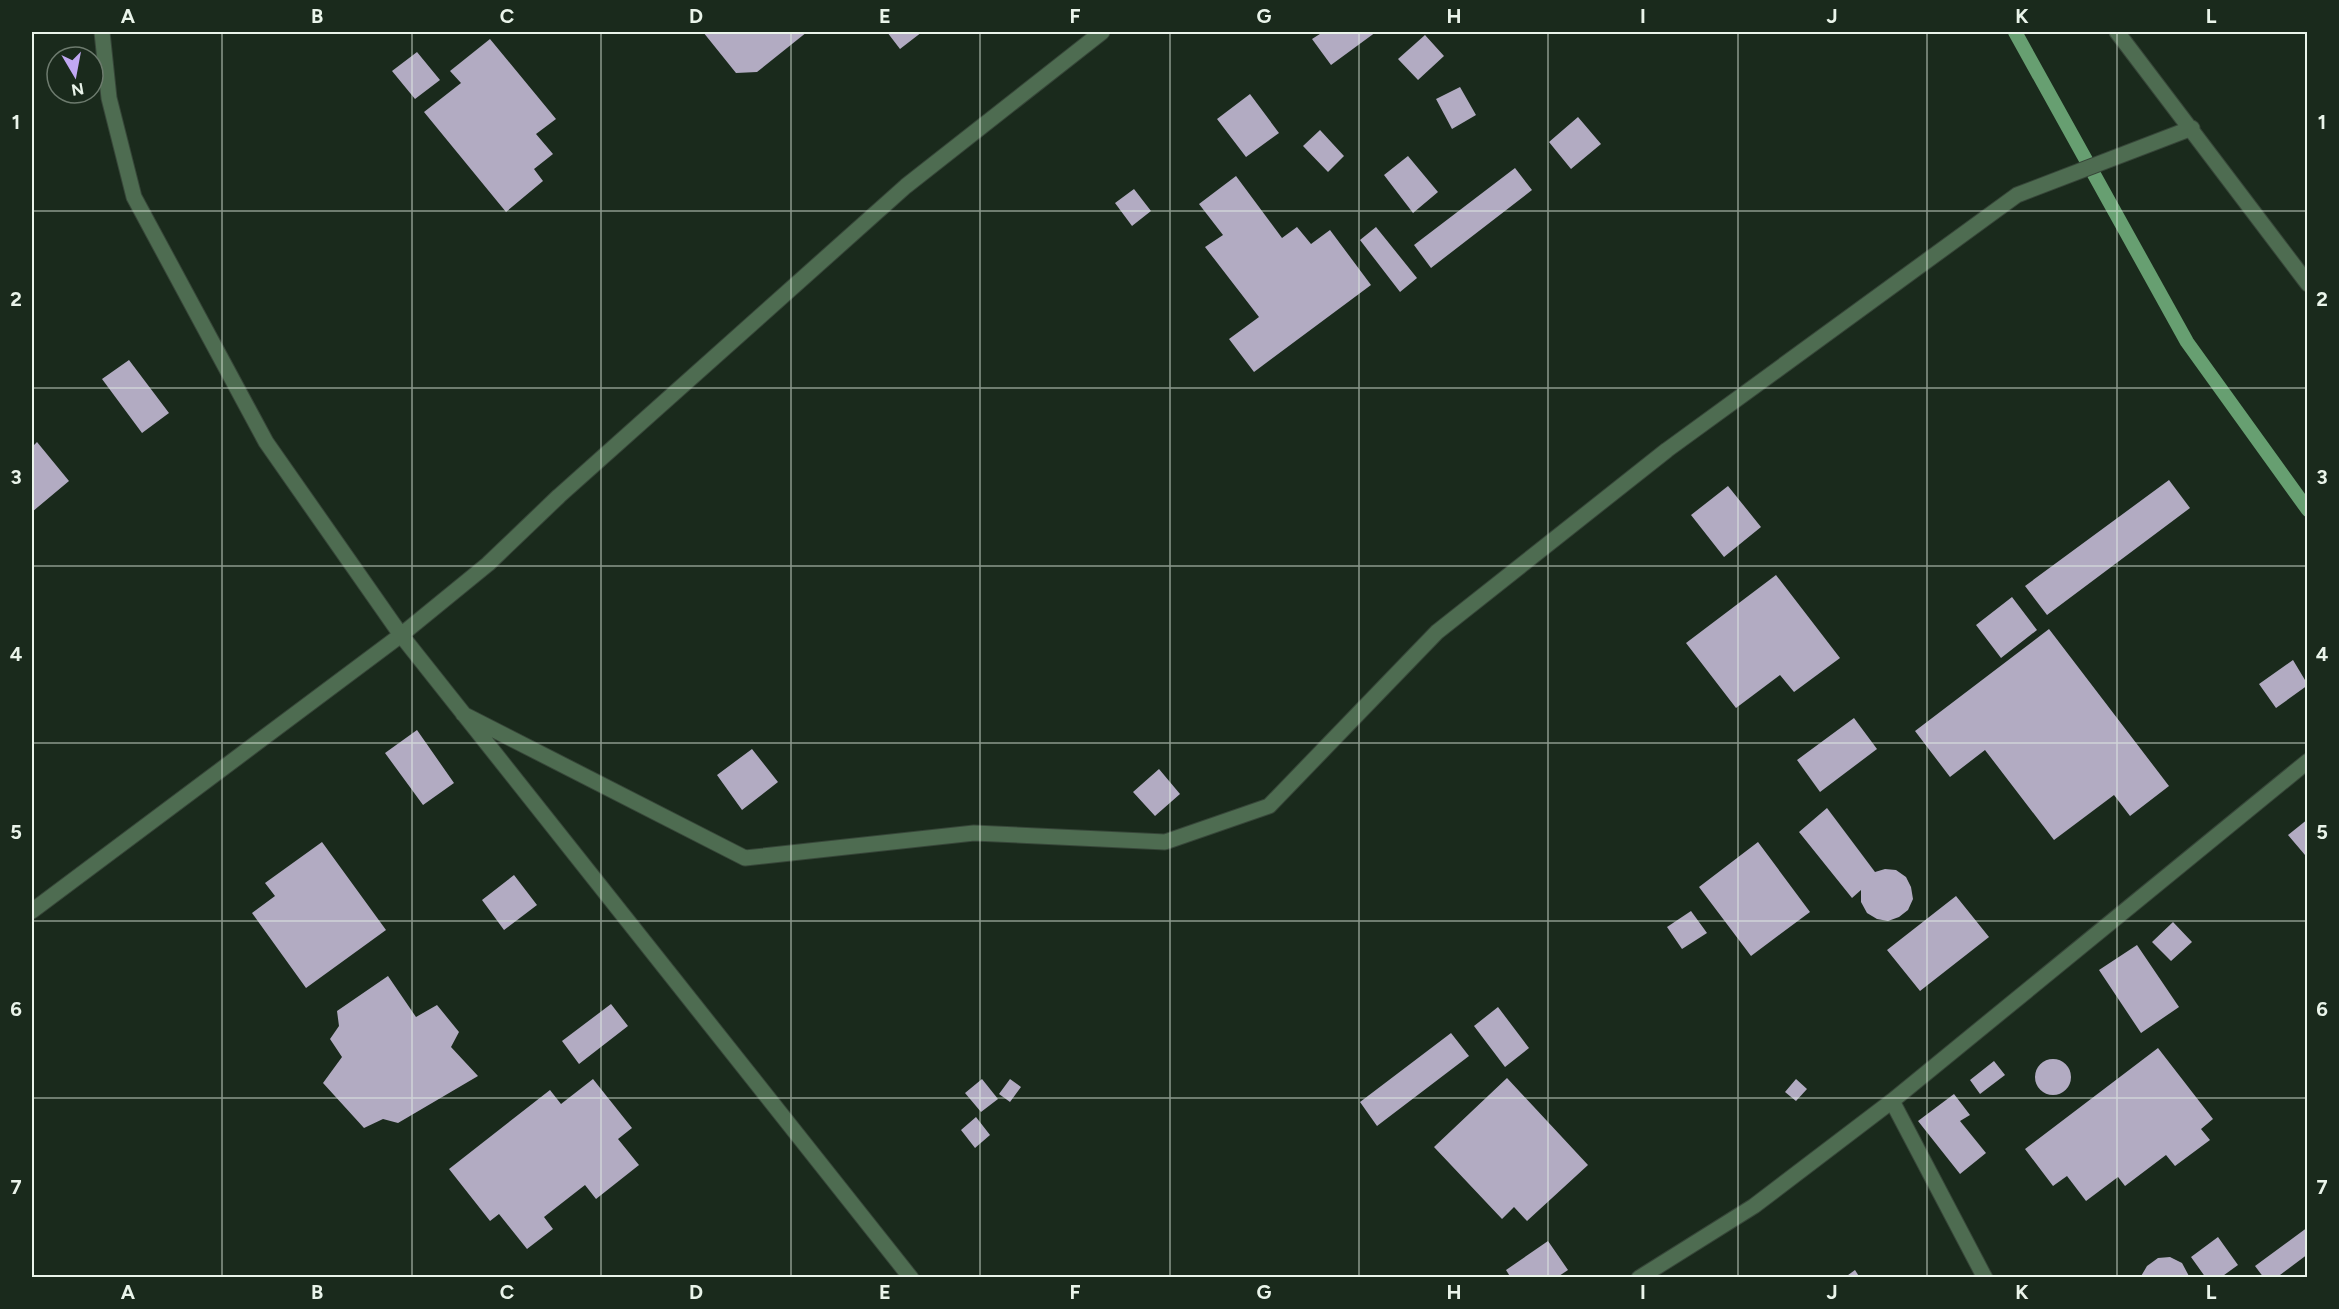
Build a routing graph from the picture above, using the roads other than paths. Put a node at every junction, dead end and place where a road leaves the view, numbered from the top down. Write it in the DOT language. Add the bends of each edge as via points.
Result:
graph roads {
  1 [pos="102,32"];
  2 [pos="1102,32"];
  3 [pos="2117,32"];
  4 [pos="2192,128"];
  5 [pos="2307,284"];
  6 [pos="400,635"];
  7 [pos="463,714"];
  8 [pos="2307,761"];
  9 [pos="32,911"];
  10 [pos="1892,1101"];
  11 [pos="911,1278"];
  12 [pos="1639,1278"];
  13 [pos="1985,1278"];
  1 -- 6 [label="street" via="109,98 134,197 266,442"];
  2 -- 6 [label="street" via="906,186 488,564"];
  3 -- 4 [label="street"];
  4 -- 5 [label="street"];
  4 -- 7 [label="street" via="2017,195 1667,450 1437,632 1269,806 1165,842 974,833 745,858"];
  6 -- 7 [label="street"];
  6 -- 9 [label="street"];
  7 -- 11 [label="street"];
  8 -- 10 [label="street"];
  10 -- 12 [label="street" via="1754,1206"];
  10 -- 13 [label="street"];
}
